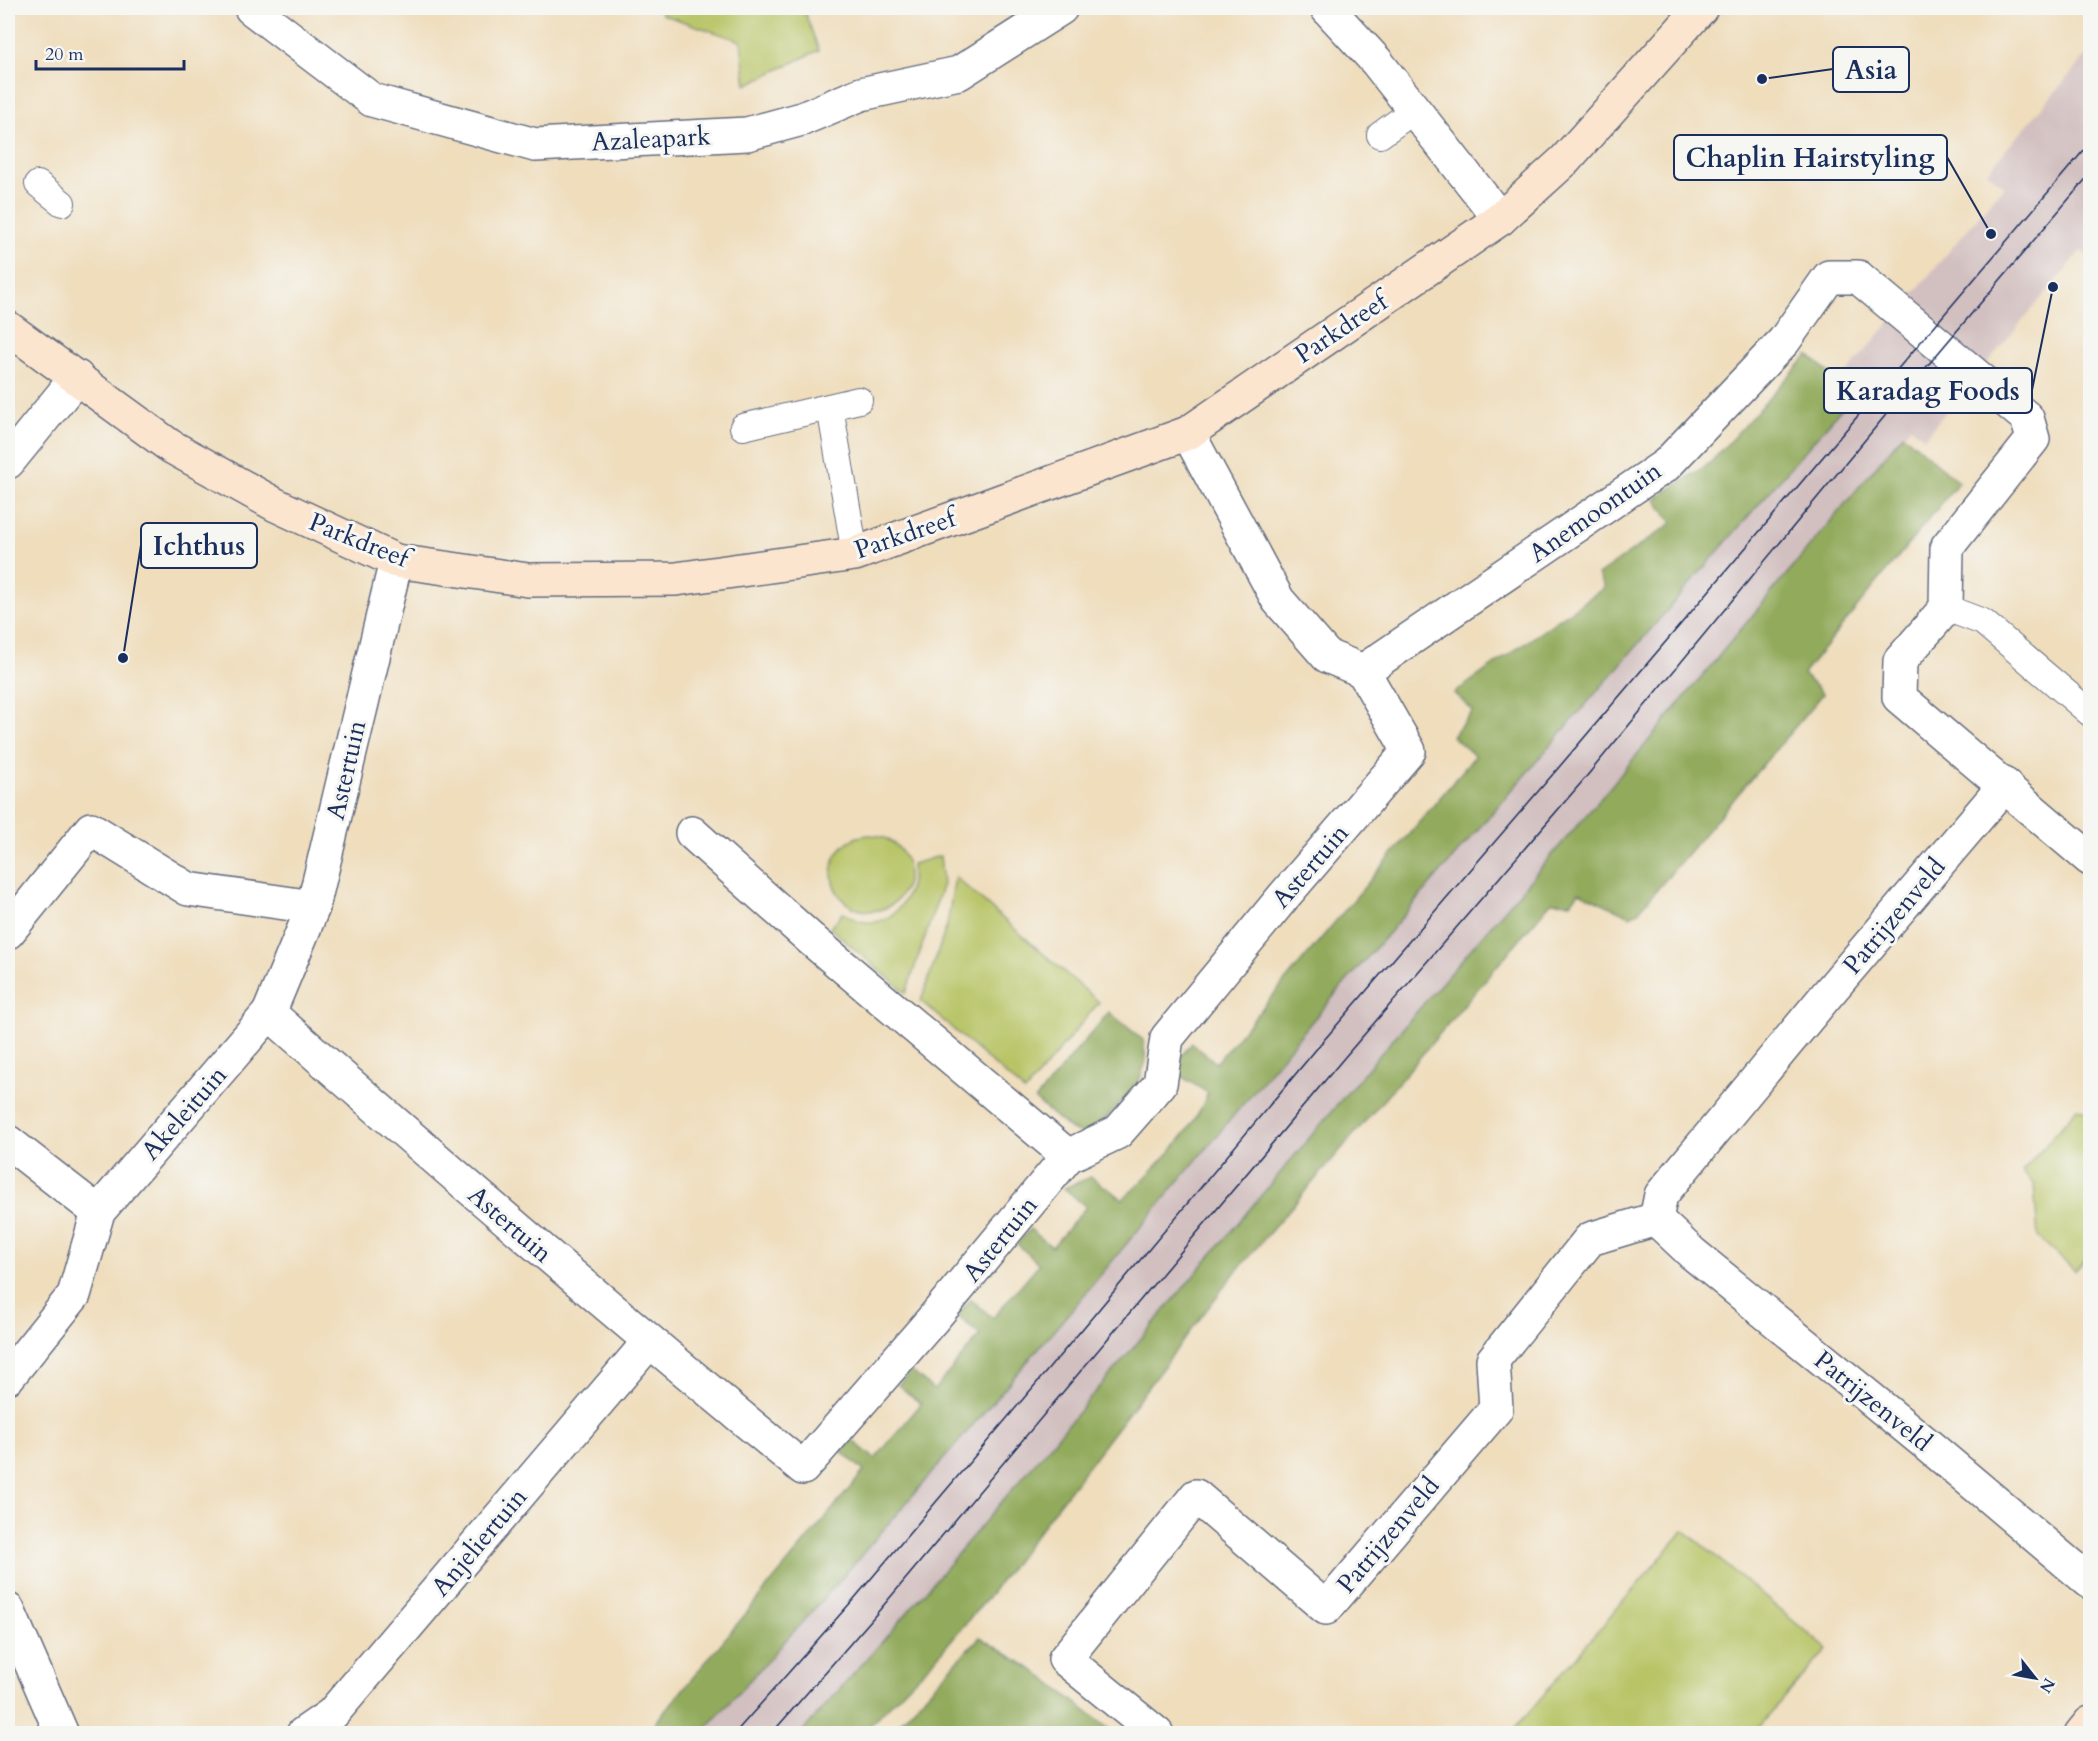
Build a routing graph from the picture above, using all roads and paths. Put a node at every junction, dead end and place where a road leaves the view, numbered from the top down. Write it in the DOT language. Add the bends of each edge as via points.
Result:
graph roads {
  1 [pos="251,8"];
  2 [pos="1061,8"];
  3 [pos="1327,8"];
  4 [pos="1701,8"];
  5 [pos="1414,110"];
  6 [pos="1380,135"];
  7 [pos="38,184"];
  8 [pos="62,203"];
  9 [pos="1500,219"];
  10 [pos="8,328"];
  11 [pos="77,377"];
  12 [pos="859,400"];
  13 [pos="830,407"];
  14 [pos="743,427"];
  15 [pos="1188,433"];
  16 [pos="8,462"];
  17 [pos="855,554"];
  18 [pos="396,561"];
  19 [pos="1946,608"];
  20 [pos="1363,671"];
  21 [pos="2091,713"];
  22 [pos="2005,785"];
  23 [pos="692,833"];
  24 [pos="2091,859"];
  25 [pos="313,908"];
  26 [pos="8,930"];
  27 [pos="270,1013"];
  28 [pos="8,1142"];
  29 [pos="1068,1156"];
  30 [pos="98,1212"];
  31 [pos="1656,1219"];
  32 [pos="649,1342"];
  33 [pos="8,1377"];
  34 [pos="2091,1582"];
  35 [pos="8,1610"];
  36 [pos="2091,1723"];
  37 [pos="62,1734"];
  38 [pos="303,1734"];
  39 [pos="1157,1734"];
  40 [pos="2081,1734"];
  1 -- 2 [label="street, Azaleapark" via="372,100 535,145 747,134 802,119 861,94 959,73"];
  3 -- 5 [label="street"];
  4 -- 9 [label="street, Parkdreef" via="1565,160"];
  5 -- 6 [label="lane"];
  5 -- 9 [label="street"];
  7 -- 8 [label="lane"];
  9 -- 15 [label="street, Parkdreef"];
  10 -- 11 [label="street, Parkdreef"];
  11 -- 16 [label="street"];
  11 -- 18 [label="street, Parkdreef" via="170,446 276,505"];
  12 -- 13 [label="lane"];
  13 -- 14 [label="lane"];
  13 -- 17 [label="lane"];
  15 -- 17 [label="street, Parkdreef"];
  15 -- 20 [label="street" via="1278,600 1327,656"];
  17 -- 18 [label="street, Parkdreef" via="676,579 528,580"];
  18 -- 25 [label="street, Astertuin"];
  19 -- 20 [label="street, Anemoontuin" via="1947,547 2033,439 2028,418 1858,277 1829,277 1784,341 1666,465"];
  19 -- 21 [label="lane" via="1983,622"];
  19 -- 22 [label="street" via="1900,661 1899,697"];
  20 -- 29 [label="street, Astertuin" via="1409,751 1167,1038 1160,1084 1118,1132"];
  22 -- 24 [label="street"];
  22 -- 31 [label="street, Patrijzenveld" via="1661,1195"];
  23 -- 29 [label="street" via="813,941"];
  25 -- 26 [label="street" via="188,889 91,829"];
  25 -- 27 [label="street, Astertuin"];
  27 -- 30 [label="street, Akeleituin"];
  27 -- 32 [label="street, Astertuin"];
  28 -- 30 [label="street"];
  29 -- 32 [label="street, Astertuin" via="803,1468"];
  30 -- 33 [label="street" via="74,1295"];
  31 -- 34 [label="street, Patrijzenveld" via="1692,1253"];
  31 -- 39 [label="street, Patrijzenveld" via="1590,1239 1493,1360 1496,1409 1326,1608 1196,1496 1065,1659"];
  32 -- 38 [label="street, Anjeliertuin" via="332,1714"];
  35 -- 37 [label="street"];
  36 -- 40 [label="street"];
}
